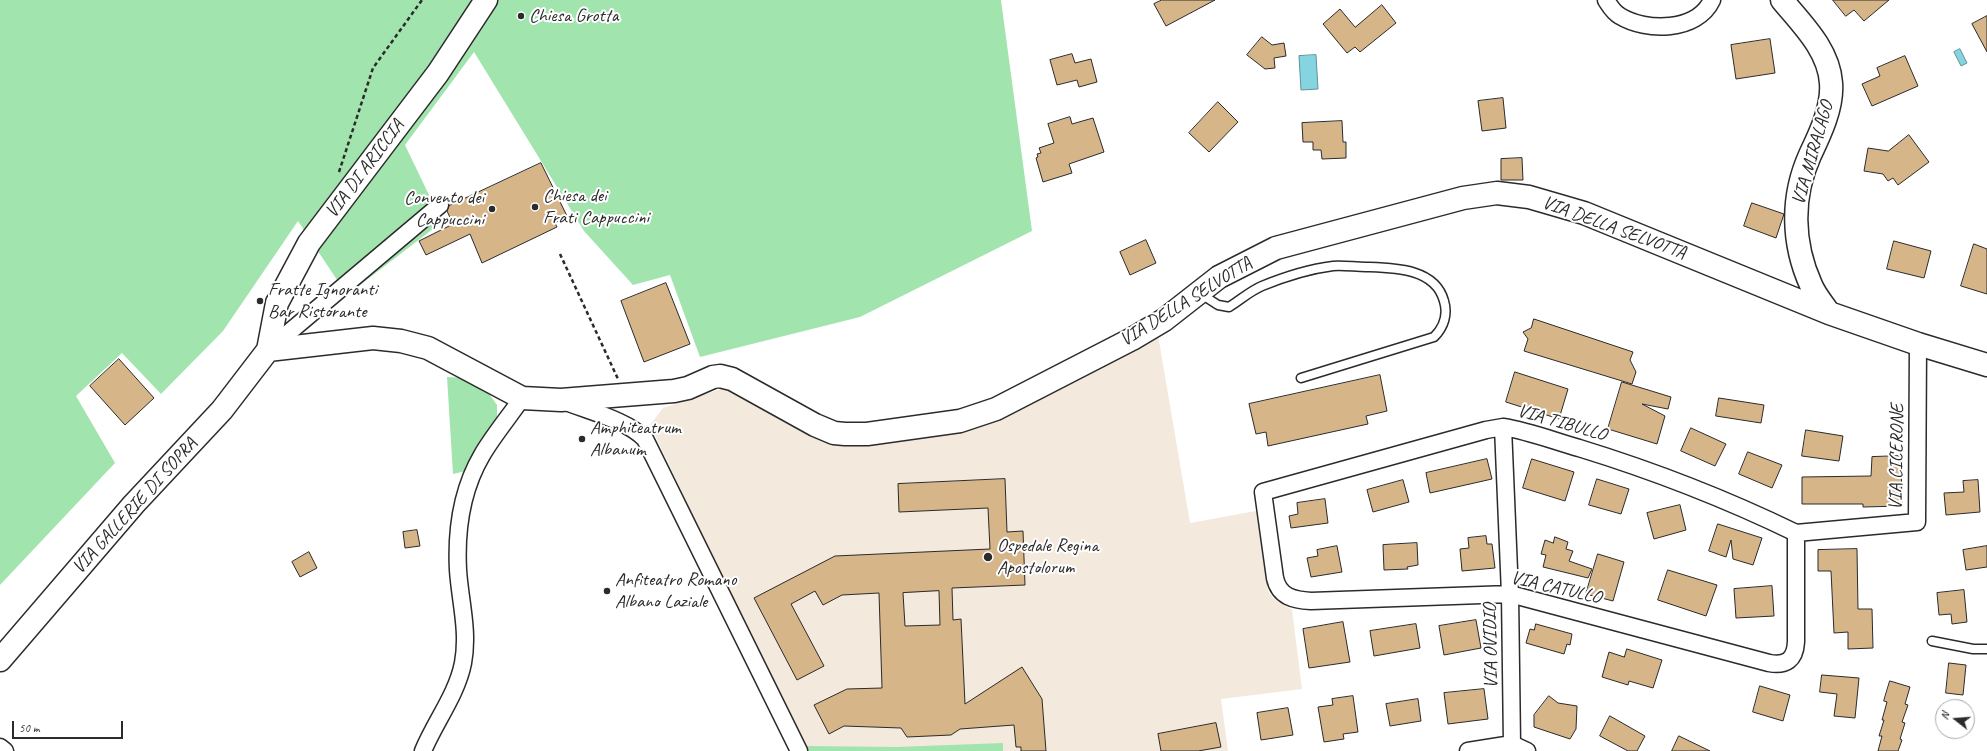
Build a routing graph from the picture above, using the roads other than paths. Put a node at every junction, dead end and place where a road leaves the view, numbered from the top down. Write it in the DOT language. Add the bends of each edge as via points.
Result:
graph roads {
  1 [pos="486,0"];
  2 [pos="1606,0"];
  3 [pos="1712,0"];
  4 [pos="1782,0"];
  5 [pos="440,205"];
  6 [pos="1198,292"];
  7 [pos="1829,313"];
  8 [pos="1918,344"];
  9 [pos="268,350"];
  10 [pos="1985,360"];
  11 [pos="1301,378"];
  12 [pos="522,398"];
  13 [pos="561,400"];
  14 [pos="1503,428"];
  15 [pos="1263,492"];
  16 [pos="1796,532"];
  17 [pos="1510,594"];
  18 [pos="1932,641"];
  19 [pos="1987,649"];
  20 [pos="0,660"];
  21 [pos="0,747"];
  22 [pos="1520,747"];
  23 [pos="5,751"];
  24 [pos="423,751"];
  25 [pos="799,751"];
  26 [pos="1468,751"];
  1 -- 9 [label="street, VIA DI ARICCIA" via="438,73 309,243 277,303"];
  2 -- 3 [label="street" via="1613,11 1626,19 1648,25 1666,26 1683,23 1696,17 1704,12"];
  4 -- 7 [label="street, VIA MIRALAGO" via="1818,46 1831,83 1830,103 1803,174 1796,212 1796,232 1802,260 1811,286"];
  5 -- 9 [label="street"];
  6 -- 7 [label="street, VIA DELLA SELVOTTA" via="1235,268 1288,244 1463,198 1497,193 1529,197 1584,213"];
  6 -- 11 [label="lane" via="1218,305 1229,308 1261,286 1316,269 1335,266 1404,270 1436,284 1446,307 1446,315 1441,329 1434,337"];
  6 -- 13 [label="street, VIA DELLA SELVOTTA" via="1164,320 1132,339 996,409 940,425 867,434 834,433 739,382 720,376 683,389"];
  7 -- 8 [label="street, VIA DELLA SELVOTTA"];
  8 -- 10 [label="street, VIA DELLA SELVOTTA"];
  8 -- 16 [label="street, VIA CICERONE" via="1917,522"];
  9 -- 12 [label="street" via="373,338 401,341 428,348"];
  9 -- 20 [label="street, VIA GALLERIE DI SOPRA" via="222,410 134,504"];
  12 -- 13 [label="street, VIA DELLA SELVOTTA"];
  12 -- 24 [label="street" via="482,455 465,497 458,540 458,570 466,630 463,663 457,682"];
  13 -- 25 [label="street" via="634,430 647,442"];
  14 -- 15 [label="street, VIA TIBULLO" via="1486,430"];
  14 -- 16 [label="street, VIA TIBULLO" via="1520,430 1607,456 1690,485"];
  14 -- 17 [label="street, VIA OVIDIO"];
  15 -- 17 [label="street, VIA CATULLO" via="1275,582 1280,591 1292,598 1310,601"];
  16 -- 17 [label="street, VIA CATULLO" via="1796,642 1794,655 1782,664 1769,663"];
  17 -- 22 [label="street, VIA OVIDIO"];
  18 -- 19 [label="lane" via="1973,649"];
  21 -- 23 [label="street"];
  22 -- 26 [label="street"];
}
